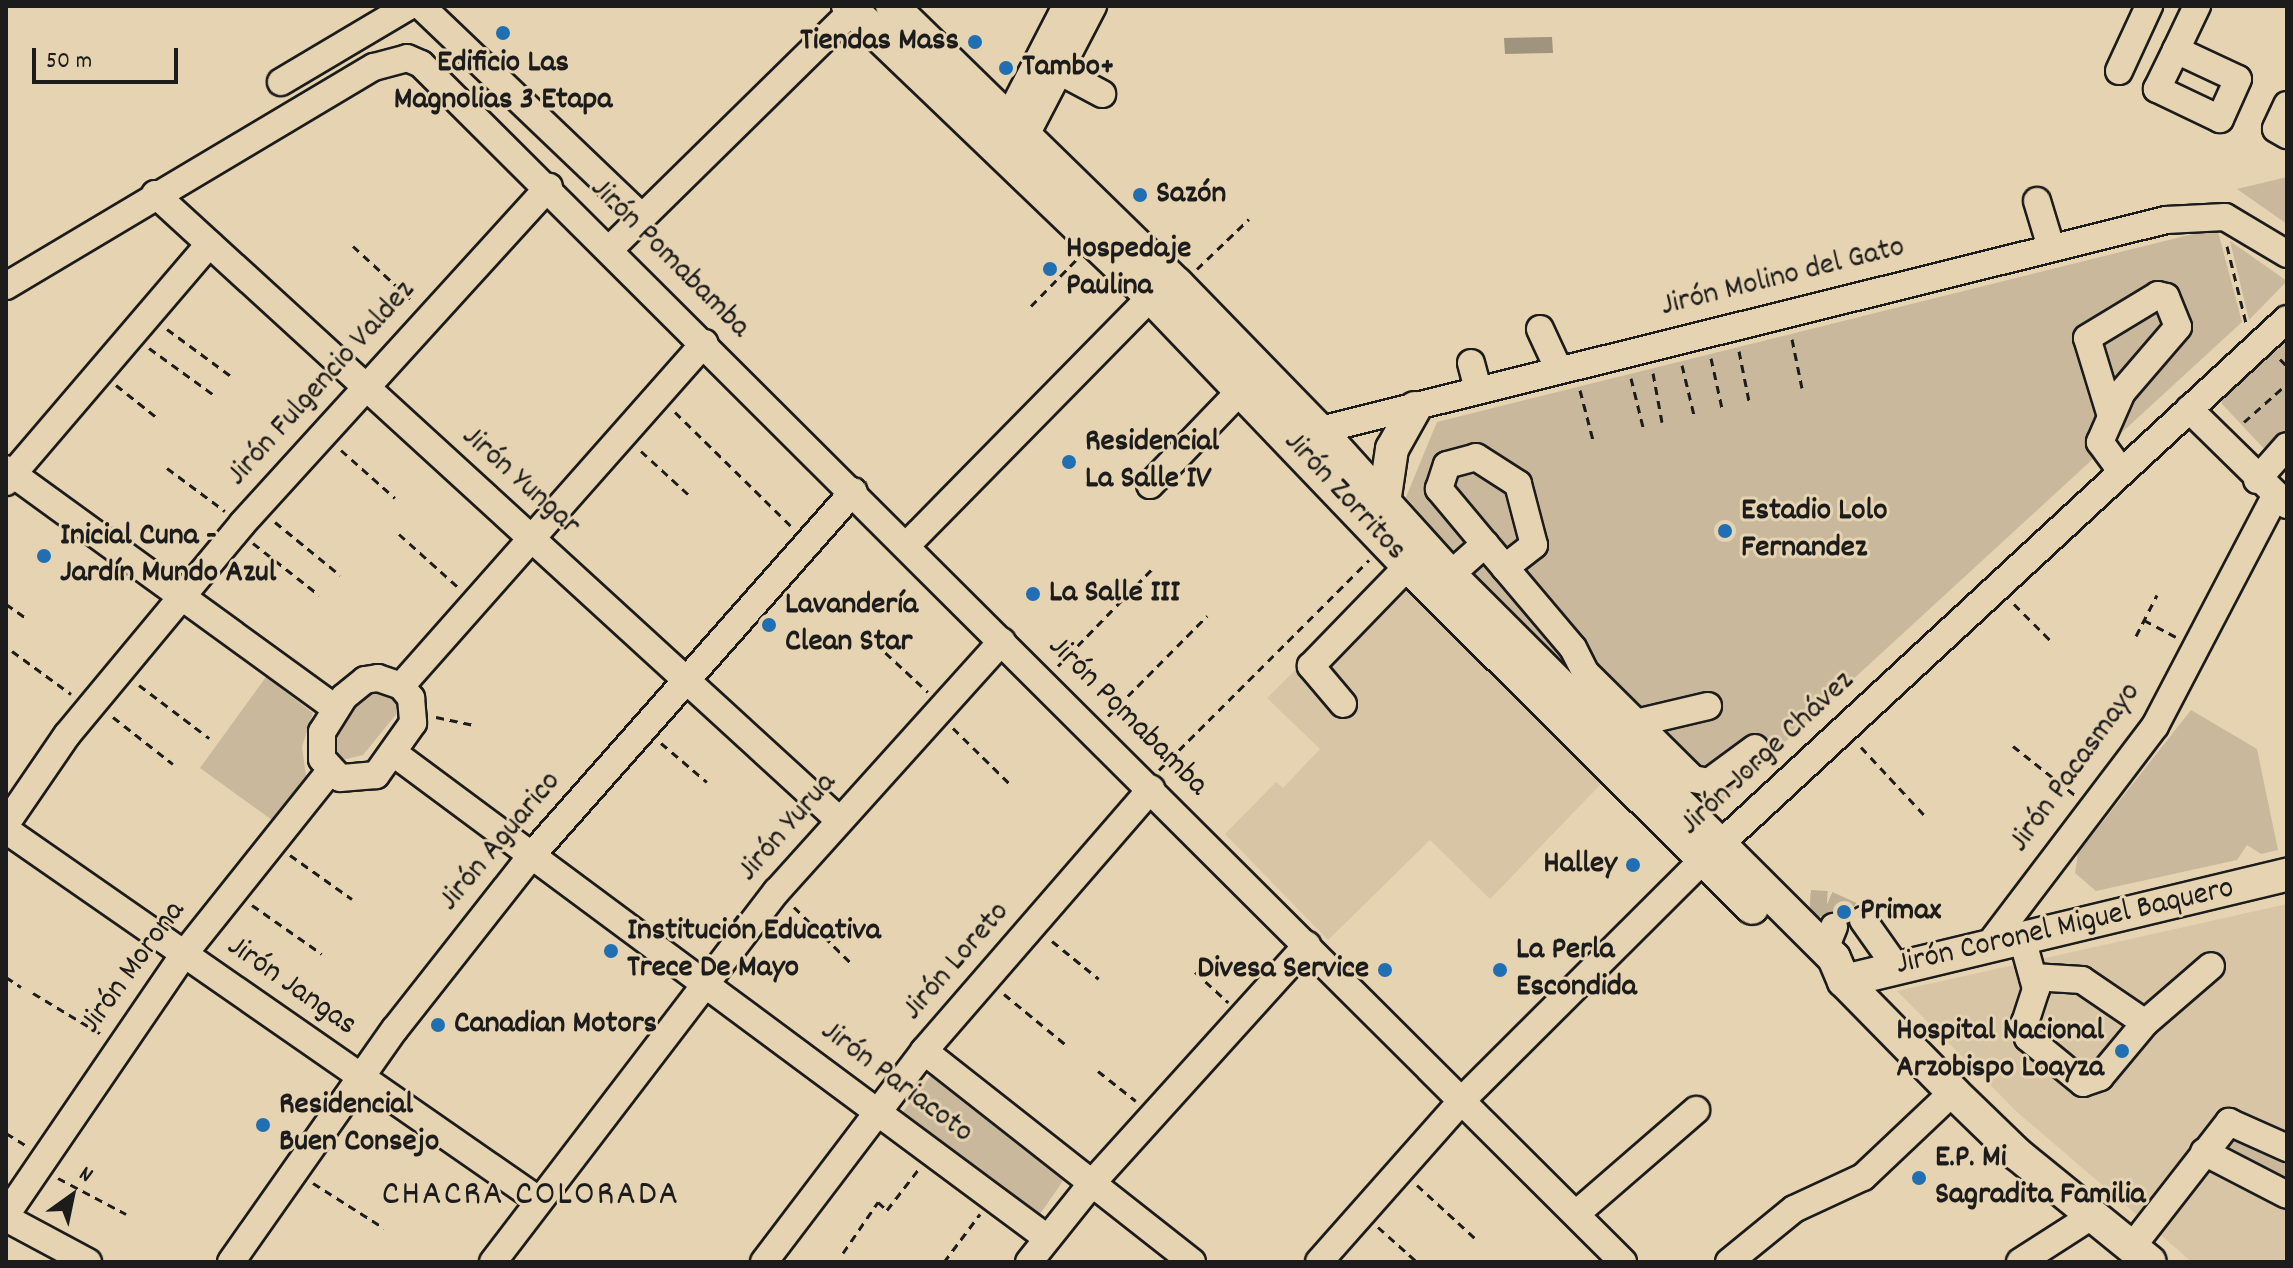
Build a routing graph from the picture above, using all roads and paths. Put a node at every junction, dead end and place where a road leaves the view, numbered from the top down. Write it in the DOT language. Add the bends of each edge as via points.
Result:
graph roads {
  1 [pos="409,6"];
  2 [pos="421,6"];
  3 [pos="892,6"];
  4 [pos="1066,6"];
  5 [pos="1093,6"];
  6 [pos="2149,6"];
  7 [pos="2197,6"];
  8 [pos="851,8"];
  9 [pos="2176,50"];
  10 [pos="1059,71"];
  11 [pos="2119,71"];
  12 [pos="281,82"];
  13 [pos="1102,94"];
  14 [pos="2287,105"];
  15 [pos="2287,135"];
  16 [pos="1010,140"];
  17 [pos="549,187"];
  18 [pos="155,194"];
  19 [pos="2037,201"];
  20 [pos="642,217"];
  21 [pos="1249,219"];
  22 [pos="2226,241"];
  23 [pos="1094,242"];
  24 [pos="209,244"];
  25 [pos="353,246"];
  26 [pos="2051,247"];
  27 [pos="611,248"];
  28 [pos="2287,254"];
  29 [pos="6,286"];
  30 [pos="1165,292"];
  31 [pos="1031,306"];
  32 [pos="429,315"];
  33 [pos="2287,319"];
  34 [pos="139,324"];
  35 [pos="2247,327"];
  36 [pos="1540,329"];
  37 [pos="1792,339"];
  38 [pos="704,343"];
  39 [pos="1739,351"];
  40 [pos="2274,354"];
  41 [pos="1711,358"];
  42 [pos="1471,363"];
  43 [pos="1682,365"];
  44 [pos="2287,366"];
  45 [pos="1558,368"];
  46 [pos="97,371"];
  47 [pos="2287,372"];
  48 [pos="1653,373"];
  49 [pos="232,377"];
  50 [pos="1631,378"];
  51 [pos="2287,378"];
  52 [pos="2287,384"];
  53 [pos="364,385"];
  54 [pos="1802,388"];
  55 [pos="1242,389"];
  56 [pos="1478,390"];
  57 [pos="1580,390"];
  58 [pos="214,395"];
  59 [pos="658,395"];
  60 [pos="1749,401"];
  61 [pos="1415,408"];
  62 [pos="1722,408"];
  63 [pos="2189,409"];
  64 [pos="2110,413"];
  65 [pos="1694,415"];
  66 [pos="160,420"];
  67 [pos="1662,422"];
  68 [pos="2244,422"];
  69 [pos="1643,427"];
  70 [pos="321,433"];
  71 [pos="1304,434"];
  72 [pos="623,435"];
  73 [pos="1593,440"];
  74 [pos="2287,446"];
  75 [pos="167,468"];
  76 [pos="2122,472"];
  77 [pos="8,475"];
  78 [pos="1150,485"];
  79 [pos="854,491"];
  80 [pos="688,494"];
  81 [pos="2273,494"];
  82 [pos="395,498"];
  83 [pos="1384,503"];
  84 [pos="245,521"];
  85 [pos="399,534"];
  86 [pos="531,538"];
  87 [pos="808,542"];
  88 [pos="1386,542"];
  89 [pos="1485,544"];
  90 [pos="907,545"];
  91 [pos="1408,566"];
  92 [pos="1153,568"];
  93 [pos="1505,568"];
  94 [pos="340,575"];
  95 [pos="1450,575"];
  96 [pos="1997,587"];
  97 [pos="319,595"];
  98 [pos="2157,595"];
  99 [pos="181,597"];
  100 [pos="474,602"];
  101 [pos="6,604"];
  102 [pos="1207,616"];
  103 [pos="26,618"];
  104 [pos="2144,620"];
  105 [pos="2136,636"];
  106 [pos="1002,641"];
  107 [pos="2051,641"];
  108 [pos="875,643"];
  109 [pos="2195,647"];
  110 [pos="12,651"];
  111 [pos="120,671"];
  112 [pos="686,679"];
  113 [pos="1043,682"];
  114 [pos="401,686"];
  115 [pos="1343,704"];
  116 [pos="92,705"];
  117 [pos="1708,706"];
  118 [pos="335,708"];
  119 [pos="940,709"];
  120 [pos="415,713"];
  121 [pos="1636,723"];
  122 [pos="475,725"];
  123 [pos="643,727"];
  124 [pos="1844,729"];
  125 [pos="1093,732"];
  126 [pos="209,738"];
  127 [pos="2013,746"];
  128 [pos="1755,748"];
  129 [pos="395,754"];
  130 [pos="173,764"];
  131 [pos="330,771"];
  132 [pos="707,782"];
  133 [pos="1010,784"];
  134 [pos="1148,786"];
  135 [pos="2091,808"];
  136 [pos="1926,817"];
  137 [pos="839,820"];
  138 [pos="6,824"];
  139 [pos="6,830"];
  140 [pos="271,842"];
  141 [pos="1711,852"];
  142 [pos="531,856"];
  143 [pos="2287,875"];
  144 [pos="777,891"];
  145 [pos="232,892"];
  146 [pos="352,899"];
  147 [pos="1863,920"];
  148 [pos="1033,926"];
  149 [pos="2022,938"];
  150 [pos="1307,945"];
  151 [pos="1988,946"];
  152 [pos="184,954"];
  153 [pos="322,954"];
  154 [pos="851,963"];
  155 [pos="2211,966"];
  156 [pos="1897,968"];
  157 [pos="1195,972"];
  158 [pos="6,977"];
  159 [pos="2033,977"];
  160 [pos="1099,979"];
  161 [pos="986,980"];
  162 [pos="1844,981"];
  163 [pos="704,982"];
  164 [pos="21,987"];
  165 [pos="33,993"];
  166 [pos="1243,1015"];
  167 [pos="2145,1023"];
  168 [pos="120,1045"];
  169 [pos="1066,1045"];
  170 [pos="924,1051"];
  171 [pos="1098,1071"];
  172 [pos="360,1076"];
  173 [pos="1953,1092"];
  174 [pos="1463,1099"];
  175 [pos="877,1110"];
  176 [pos="1696,1110"];
  177 [pos="1153,1115"];
  178 [pos="2287,1148"];
  179 [pos="932,1151"];
  180 [pos="2204,1152"];
  181 [pos="38,1167"];
  182 [pos="1401,1170"];
  183 [pos="295,1171"];
  184 [pos="1092,1183"];
  185 [pos="2287,1195"];
  186 [pos="992,1197"];
  187 [pos="537,1199"];
  188 [pos="1362,1213"];
  189 [pos="126,1214"];
  190 [pos="1576,1214"];
  191 [pos="6,1217"];
  192 [pos="2090,1217"];
  193 [pos="384,1228"];
  194 [pos="1047,1238"];
  195 [pos="1476,1239"];
  196 [pos="843,1253"];
  197 [pos="2140,1255"];
  198 [pos="1610,1258"];
  199 [pos="88,1262"];
  200 [pos="231,1262"];
  201 [pos="493,1262"];
  202 [pos="764,1262"];
  203 [pos="944,1262"];
  204 [pos="1029,1262"];
  205 [pos="1192,1262"];
  206 [pos="1319,1262"];
  207 [pos="1417,1262"];
  208 [pos="1729,1262"];
  209 [pos="2020,1262"];
  1 -- 12 [label="street"];
  2 -- 20 [label="street"];
  3 -- 16 [label="main road, Jirón Zorritos"];
  4 -- 16 [label="street"];
  5 -- 10 [label="street"];
  6 -- 11 [label="street"];
  7 -- 9 [label="street"];
  8 -- 16 [label="main road, Jirón Zorritos"];
  8 -- 20 [label="street"];
  10 -- 13 [label="street"];
  10 -- 16 [label="street"];
  14 -- 15 [label="street" via="2276,129"];
  16 -- 23 [label="main road, Jirón Zorritos"];
  16 -- 30 [label="main road, Jirón Zorritos"];
  17 -- 18 [label="street, Jirón Pomabamba" via="434,74 407,58 374,67"];
  17 -- 27 [label="street, Jirón Pomabamba"];
  17 -- 32 [label="street, Jirón Fulgencio Valdez"];
  18 -- 24 [label="street, Jirón Yungar"];
  18 -- 29 [label="street"];
  19 -- 26 [label="street"];
  20 -- 27 [label="street"];
  21 -- 30 [label="path"];
  22 -- 35 [label="path"];
  23 -- 30 [label="main road, Jirón Zorritos"];
  23 -- 31 [label="path"];
  24 -- 34 [label="street"];
  24 -- 53 [label="street, Jirón Yungar"];
  25 -- 32 [label="path"];
  26 -- 28 [label="street, Jirón Molino del Gato" via="2207,215 2241,222"];
  26 -- 45 [label="street, Jirón Molino del Gato"];
  27 -- 38 [label="street, Jirón Pomabamba"];
  30 -- 55 [label="main road, Jirón Zorritos"];
  30 -- 71 [label="main road, Jirón Zorritos"];
  30 -- 90 [label="street"];
  32 -- 53 [label="street, Jirón Fulgencio Valdez"];
  33 -- 63 [label="street, Jirón Jorge Chávez"];
  34 -- 46 [label="street"];
  34 -- 49 [label="path"];
  34 -- 58 [label="path"];
  36 -- 45 [label="street"];
  37 -- 54 [label="path"];
  38 -- 59 [label="street"];
  38 -- 79 [label="street, Jirón Pomabamba"];
  39 -- 60 [label="path"];
  40 -- 44 [label="path"];
  41 -- 62 [label="path"];
  42 -- 56 [label="street"];
  43 -- 65 [label="path"];
  45 -- 56 [label="street, Jirón Molino del Gato"];
  46 -- 66 [label="path"];
  46 -- 77 [label="street"];
  47 -- 51 [label="path"];
  48 -- 67 [label="path"];
  50 -- 69 [label="path"];
  52 -- 68 [label="path"];
  53 -- 70 [label="street, Jirón Fulgencio Valdez"];
  53 -- 86 [label="street, Jirón Yungar"];
  55 -- 71 [label="main road, Jirón Zorritos"];
  55 -- 78 [label="street"];
  56 -- 61 [label="street, Jirón Molino del Gato"];
  57 -- 73 [label="path"];
  59 -- 72 [label="street"];
  59 -- 87 [label="path"];
  61 -- 71 [label="street, Jirón Molino del Gato"];
  61 -- 83 [label="main road" via="1392,449"];
  63 -- 76 [label="street, Jirón Jorge Chávez"];
  63 -- 81 [label="street"];
  64 -- 76 [label="street" via="2100,442"];
  70 -- 82 [label="path"];
  70 -- 84 [label="street, Jirón Fulgencio Valdez"];
  71 -- 83 [label="main road, Jirón Zorritos"];
  71 -- 88 [label="main road, Jirón Zorritos"];
  72 -- 80 [label="path"];
  72 -- 86 [label="street"];
  74 -- 81 [label="street, Jirón Pacasmayo"];
  75 -- 84 [label="path"];
  76 -- 96 [label="street, Jirón Jorge Chávez"];
  77 -- 99 [label="street"];
  79 -- 87 [label="street, Jirón Aguarico"];
  79 -- 90 [label="street, Jirón Pomabamba"];
  81 -- 109 [label="street, Jirón Pacasmayo"];
  83 -- 95 [label="main road, Jirón Zorritos"];
  84 -- 94 [label="path"];
  84 -- 97 [label="path"];
  84 -- 99 [label="street, Jirón Fulgencio Valdez"];
  85 -- 100 [label="path"];
  86 -- 100 [label="street"];
  86 -- 112 [label="street, Jirón Yungar"];
  87 -- 112 [label="street, Jirón Aguarico"];
  88 -- 91 [label="main road, Jirón Zorritos"];
  88 -- 134 [label="path"];
  89 -- 93 [label="street"];
  89 -- 93 [label="street" via="1439,489 1447,465 1476,457 1518,484 1534,545"];
  89 -- 95 [label="street"];
  90 -- 106 [label="street, Jirón Pomabamba"];
  91 -- 115 [label="street" via="1311,666"];
  91 -- 141 [label="main road, Jirón Zorritos"];
  92 -- 113 [label="path"];
  93 -- 121 [label="street" via="1573,648 1585,672"];
  95 -- 141 [label="main road, Jirón Zorritos"];
  96 -- 107 [label="path"];
  96 -- 124 [label="street, Jirón Jorge Chávez"];
  98 -- 104 [label="path"];
  99 -- 111 [label="street, Jirón Fulgencio Valdez"];
  99 -- 118 [label="street"];
  100 -- 114 [label="street"];
  101 -- 103 [label="path"];
  102 -- 125 [label="path"];
  104 -- 105 [label="path"];
  104 -- 109 [label="path"];
  106 -- 113 [label="street, Jirón Pomabamba"];
  106 -- 119 [label="street, Jirón Yurua"];
  108 -- 119 [label="path"];
  109 -- 135 [label="street, Jirón Pacasmayo" via="2155,726"];
  110 -- 116 [label="path"];
  111 -- 116 [label="street, Jirón Fulgencio Valdez"];
  111 -- 126 [label="path"];
  112 -- 123 [label="street, Jirón Aguarico"];
  112 -- 137 [label="street, Jirón Yungar"];
  113 -- 125 [label="street, Jirón Pomabamba"];
  114 -- 118 [label="street" via="378,678 365,680"];
  114 -- 120 [label="street"];
  116 -- 130 [label="path"];
  116 -- 138 [label="street, Jirón Fulgencio Valdez"];
  117 -- 121 [label="street"];
  118 -- 131 [label="street" via="320,745"];
  119 -- 133 [label="path"];
  119 -- 137 [label="street, Jirón Yurua"];
  120 -- 122 [label="path"];
  120 -- 129 [label="street"];
  121 -- 128 [label="street" via="1701,783"];
  123 -- 132 [label="path"];
  123 -- 142 [label="street, Jirón Aguarico"];
  124 -- 136 [label="path"];
  124 -- 141 [label="street, Jirón Jorge Chávez"];
  125 -- 134 [label="street, Jirón Pomabamba"];
  127 -- 135 [label="path"];
  129 -- 131 [label="street" via="365,779 340,778"];
  129 -- 142 [label="street, Jirón Pariacoto"];
  131 -- 140 [label="street, Jirón Morona"];
  134 -- 148 [label="street, Jirón Loreto"];
  134 -- 150 [label="street, Jirón Pomabamba"];
  135 -- 151 [label="street, Jirón Pacasmayo"];
  137 -- 144 [label="street, Jirón Yurua"];
  139 -- 152 [label="street, Jirón Jangas"];
  140 -- 145 [label="street, Jirón Morona"];
  140 -- 146 [label="path"];
  141 -- 162 [label="main road, Jirón Zorritos" via="1820,973"];
  141 -- 162 [label="main road, Jirón Zorritos" via="1798,907 1830,938"];
  141 -- 174 [label="street, Jirón Jorge Chávez"];
  142 -- 163 [label="street, Jirón Pariacoto"];
  142 -- 172 [label="street, Jirón Aguarico"];
  143 -- 149 [label="main road, Jirón Coronel Miguel Baquero"];
  144 -- 154 [label="path"];
  144 -- 163 [label="street, Jirón Yurua"];
  145 -- 152 [label="street, Jirón Morona"];
  145 -- 153 [label="path"];
  147 -- 156 [label="street"];
  148 -- 160 [label="path"];
  148 -- 161 [label="street, Jirón Loreto"];
  149 -- 151 [label="main road, Jirón Coronel Miguel Baquero"];
  149 -- 159 [label="street"];
  150 -- 166 [label="street"];
  150 -- 174 [label="street, Jirón Pomabamba"];
  151 -- 156 [label="main road, Jirón Coronel Miguel Baquero"];
  152 -- 168 [label="street, Jirón Morona"];
  152 -- 172 [label="street, Jirón Jangas"];
  155 -- 167 [label="street"];
  156 -- 162 [label="main road, Jirón Coronel Miguel Baquero"];
  157 -- 166 [label="path"];
  158 -- 164 [label="path"];
  159 -- 167 [label="street" via="2082,980"];
  159 -- 167 [label="street" via="2035,998 2025,1022 2028,1038 2083,1083 2100,1077"];
  161 -- 169 [label="path"];
  161 -- 170 [label="street, Jirón Loreto"];
  162 -- 173 [label="main road, Jirón Zorritos"];
  163 -- 175 [label="street, Jirón Pariacoto"];
  163 -- 187 [label="street, Jirón Yurua"];
  165 -- 168 [label="path"];
  166 -- 177 [label="street"];
  168 -- 181 [label="street, Jirón Morona"];
  170 -- 175 [label="street, Jirón Loreto"];
  170 -- 184 [label="street, Jirón Pariacoto"];
  171 -- 177 [label="path"];
  172 -- 183 [label="street, Jirón Aguarico"];
  172 -- 187 [label="street, Jirón Jangas"];
  173 -- 192 [label="main road, Jirón Zorritos"];
  173 -- 208 [label="street" via="1863,1177 1794,1209"];
  174 -- 182 [label="street, Jirón Jorge Chávez"];
  174 -- 190 [label="street, Jirón Pomabamba"];
  175 -- 179 [label="street, Jirón Pariacoto"];
  175 -- 202 [label="street, Jirón Loreto"];
  176 -- 190 [label="street"];
  177 -- 184 [label="street"];
  178 -- 180 [label="street" via="2236,1121 2229,1122"];
  179 -- 186 [label="street, Jirón Pariacoto"];
  179 -- 196 [label="path" via="887,1210 878,1202"];
  180 -- 185 [label="street"];
  180 -- 197 [label="street"];
  181 -- 189 [label="path"];
  181 -- 191 [label="street, Jirón Morona"];
  182 -- 188 [label="street, Jirón Jorge Chávez"];
  182 -- 195 [label="path"];
  183 -- 193 [label="path"];
  183 -- 200 [label="street, Jirón Aguarico"];
  184 -- 194 [label="street"];
  184 -- 205 [label="street, Jirón Pariacoto"];
  186 -- 194 [label="street, Jirón Pariacoto"];
  186 -- 203 [label="path"];
  187 -- 201 [label="street, Jirón Yurua"];
  188 -- 206 [label="street, Jirón Jorge Chávez"];
  188 -- 207 [label="path"];
  190 -- 198 [label="street, Jirón Pomabamba"];
  191 -- 199 [label="street"];
  192 -- 197 [label="main road, Jirón Zorritos"];
  192 -- 209 [label="street"];
  194 -- 204 [label="street"];
}
